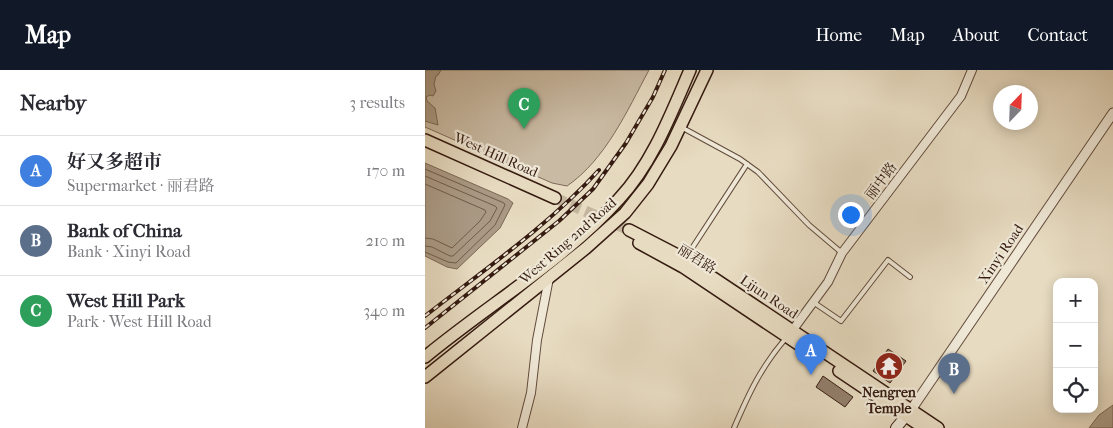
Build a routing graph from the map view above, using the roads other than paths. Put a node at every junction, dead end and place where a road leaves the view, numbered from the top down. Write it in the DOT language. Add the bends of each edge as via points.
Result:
graph roads {
  1 [pos="690,70"];
  2 [pos="707,70"];
  3 [pos="972,70"];
  4 [pos="1113,113"];
  5 [pos="680,127"];
  6 [pos="425,140"];
  7 [pos="425,147"];
  8 [pos="747,164"];
  9 [pos="628,234"];
  10 [pos="841,253"];
  11 [pos="685,259"];
  12 [pos="910,276"];
  13 [pos="549,278"];
  14 [pos="813,302"];
  15 [pos="789,334"];
  16 [pos="425,357"];
  17 [pos="425,377"];
  18 [pos="908,413"];
  19 [pos="521,428"];
  20 [pos="734,428"];
  21 [pos="896,428"];
  22 [pos="924,428"];
  23 [pos="938,428"];
  1 -- 16 [label="main road, West Ring 2nd Road" via="648,158 620,199 553,261"];
  2 -- 5 [label="main road, West Ring 2nd Road"];
  3 -- 10 [label="street, 丽中路" via="961,96"];
  4 -- 18 [label="street, Xinyi Road"];
  5 -- 8 [label="lane"];
  5 -- 13 [label="main road, West Ring 2nd Road" via="648,184 625,213"];
  6 -- 7 [label="main road, West Hill Road" via="554,201"];
  8 -- 10 [label="lane"];
  8 -- 11 [label="lane"];
  9 -- 11 [label="main road, Lijun Road"];
  9 -- 15 [label="main road, 丽君路"];
  10 -- 14 [label="street, 丽中路" via="828,282"];
  11 -- 15 [label="main road, Lijun Road"];
  12 -- 14 [label="lane" via="889,260 841,321"];
  13 -- 17 [label="main road, West Ring 2nd Road"];
  13 -- 19 [label="street" via="531,393"];
  14 -- 15 [label="street, 丽中路"];
  15 -- 18 [label="main road, Lijun Road"];
  15 -- 20 [label="lane" via="754,383"];
  18 -- 21 [label="main road"];
  18 -- 22 [label="main road"];
  18 -- 23 [label="main road, Lijun Road"];
}
